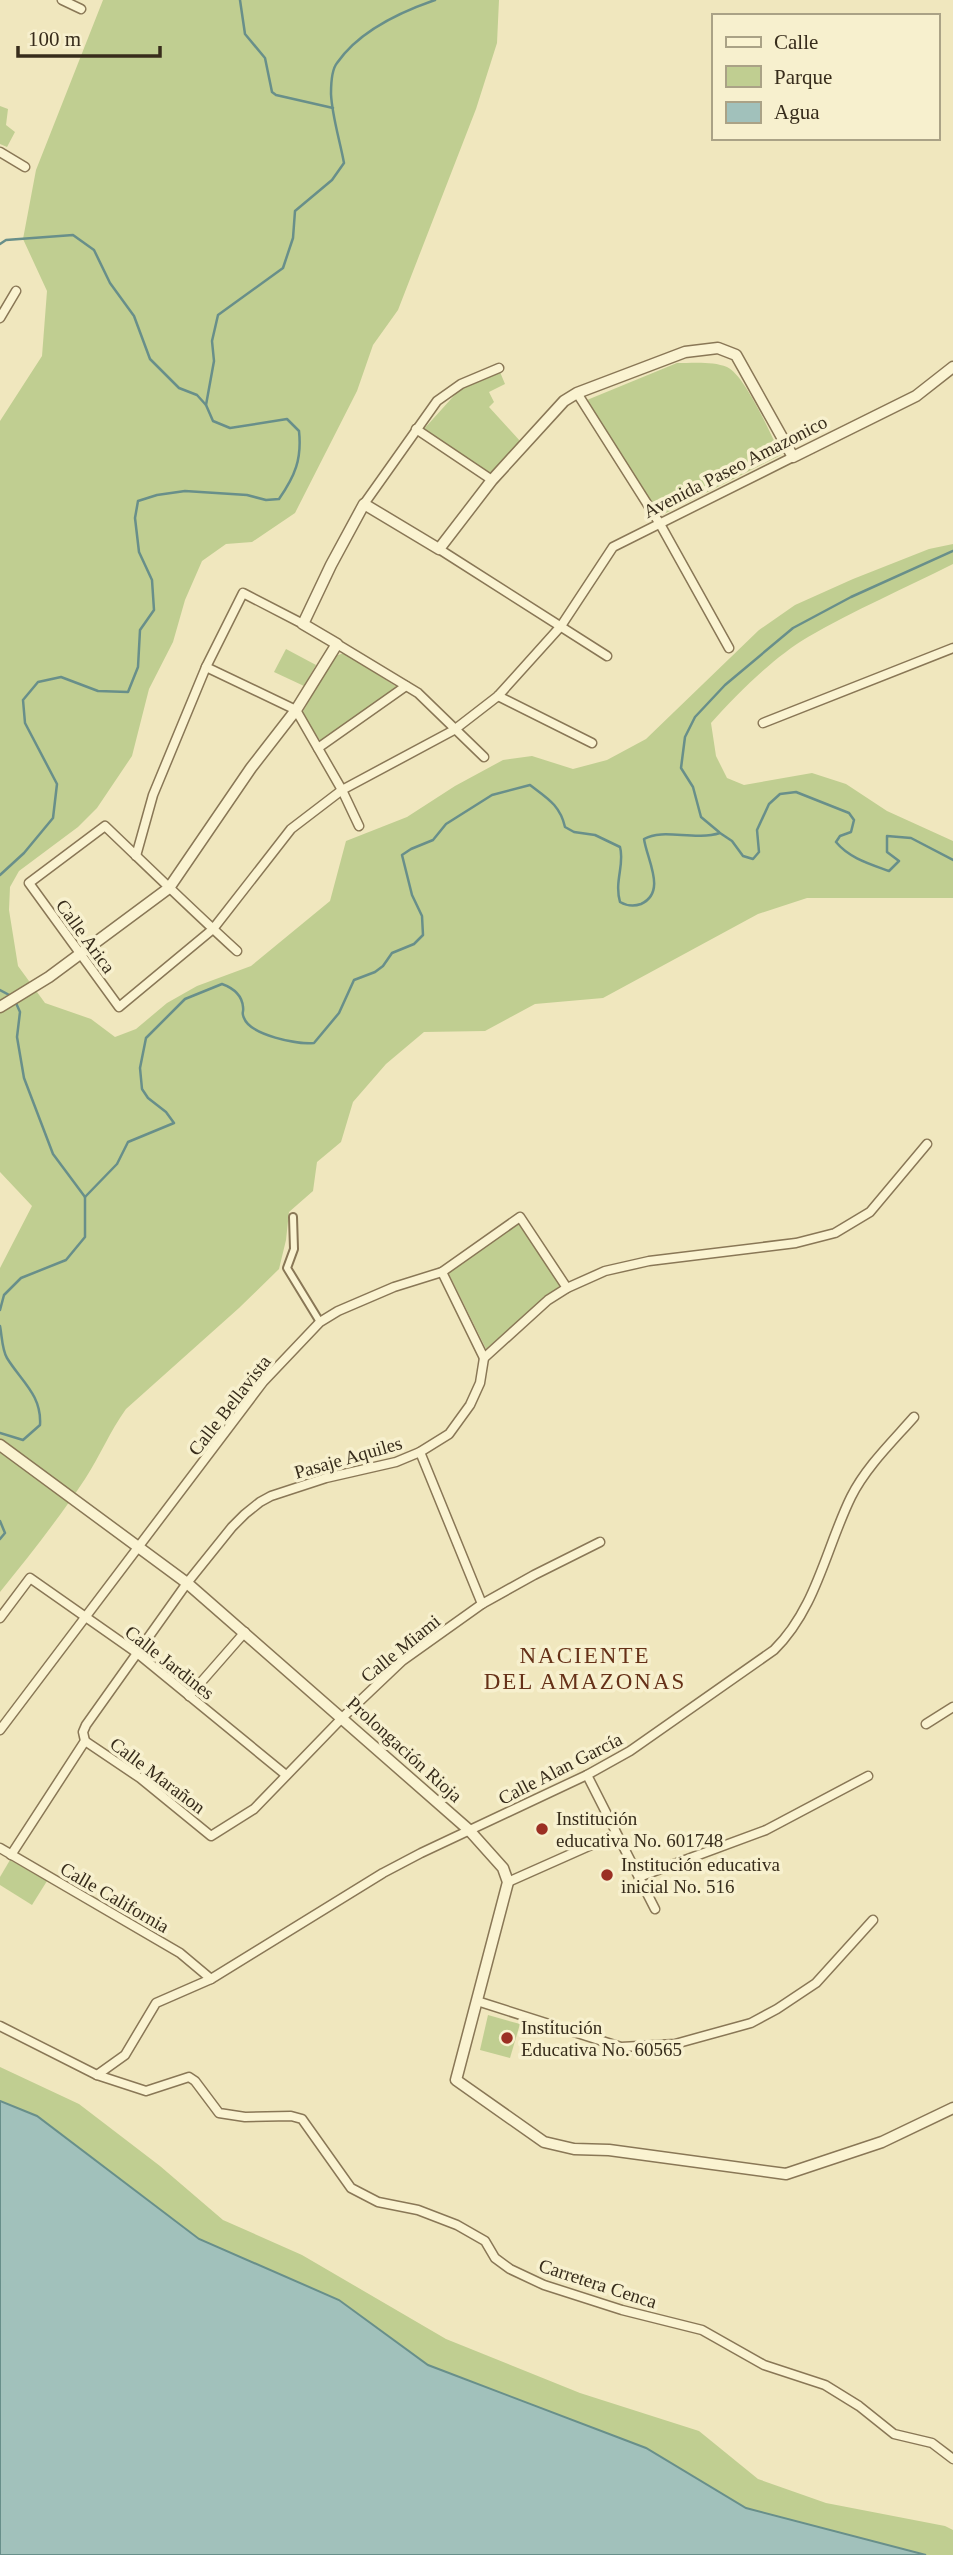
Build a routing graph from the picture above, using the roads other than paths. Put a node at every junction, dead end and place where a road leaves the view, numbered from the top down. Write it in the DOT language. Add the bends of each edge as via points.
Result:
graph roads {
  1 [pos="62,0"];
  2 [pos="81,9"];
  3 [pos="0,152"];
  4 [pos="25,167"];
  5 [pos="16,291"];
  6 [pos="0,318"];
  7 [pos="953,367"];
  8 [pos="499,368"];
  9 [pos="577,393"];
  10 [pos="416,429"];
  11 [pos="793,457"];
  12 [pos="492,480"];
  13 [pos="364,504"];
  14 [pos="660,524"];
  15 [pos="439,550"];
  16 [pos="303,624"];
  17 [pos="561,626"];
  18 [pos="337,644"];
  19 [pos="729,648"];
  20 [pos="953,648"];
  21 [pos="607,656"];
  22 [pos="206,667"];
  23 [pos="406,686"];
  24 [pos="498,696"];
  25 [pos="296,710"];
  26 [pos="763,723"];
  27 [pos="454,730"];
  28 [pos="592,743"];
  29 [pos="318,748"];
  30 [pos="484,757"];
  31 [pos="342,790"];
  32 [pos="359,826"];
  33 [pos="136,856"];
  34 [pos="169,888"];
  35 [pos="213,929"];
  36 [pos="237,951"];
  37 [pos="80,955"];
  38 [pos="0,1007"];
  39 [pos="119,1007"];
  40 [pos="927,1144"];
  41 [pos="293,1217"];
  42 [pos="442,1272"];
  43 [pos="567,1287"];
  44 [pos="320,1322"];
  45 [pos="485,1358"];
  46 [pos="914,1417"];
  47 [pos="0,1445"];
  48 [pos="420,1452"];
  49 [pos="600,1542"];
  50 [pos="139,1548"];
  51 [pos="187,1583"];
  52 [pos="482,1604"];
  53 [pos="0,1618"];
  54 [pos="86,1618"];
  55 [pos="245,1633"];
  56 [pos="137,1653"];
  57 [pos="189,1696"];
  58 [pos="953,1707"];
  59 [pos="343,1717"];
  60 [pos="926,1724"];
  61 [pos="0,1730"];
  62 [pos="86,1743"];
  63 [pos="286,1775"];
  64 [pos="587,1775"];
  65 [pos="868,1776"];
  66 [pos="470,1830"];
  67 [pos="617,1833"];
  68 [pos="211,1836"];
  69 [pos="0,1848"];
  70 [pos="11,1855"];
  71 [pos="639,1877"];
  72 [pos="509,1882"];
  73 [pos="655,1909"];
  74 [pos="873,1920"];
  75 [pos="211,1979"];
  76 [pos="477,2001"];
  77 [pos="0,2026"];
  78 [pos="97,2075"];
  79 [pos="953,2108"];
  80 [pos="953,2459"];
  1 -- 2 [label="street"];
  3 -- 4 [label="street"];
  5 -- 6 [label="street"];
  7 -- 11 [label="street, Avenida Paseo Amazonico" via="916,396"];
  8 -- 10 [label="street" via="448,392"];
  9 -- 11 [label="street" via="685,352 718,348 736,355"];
  9 -- 12 [label="street" via="564,401"];
  9 -- 14 [label="street"];
  10 -- 12 [label="street"];
  10 -- 13 [label="street"];
  11 -- 14 [label="street, Avenida Paseo Amazonico"];
  12 -- 15 [label="street"];
  13 -- 15 [label="street"];
  13 -- 16 [label="street"];
  14 -- 17 [label="street, Avenida Paseo Amazonico" via="613,547"];
  14 -- 19 [label="street"];
  15 -- 17 [label="street"];
  16 -- 18 [label="street"];
  16 -- 22 [label="street" via="243,593"];
  17 -- 21 [label="street"];
  17 -- 24 [label="street, Avenida Paseo Amazonico"];
  18 -- 23 [label="street"];
  18 -- 25 [label="street"];
  20 -- 26 [label="street"];
  22 -- 25 [label="street"];
  22 -- 33 [label="street" via="153,795"];
  23 -- 27 [label="street"];
  23 -- 29 [label="street"];
  24 -- 27 [label="street, Avenida Paseo Amazonico"];
  24 -- 28 [label="street"];
  25 -- 29 [label="street"];
  25 -- 34 [label="street"];
  27 -- 30 [label="street"];
  27 -- 31 [label="street, Avenida Paseo Amazonico"];
  29 -- 31 [label="street"];
  31 -- 32 [label="street"];
  31 -- 35 [label="street, Avenida Paseo Amazonico" via="291,829"];
  33 -- 34 [label="street"];
  33 -- 37 [label="street, Calle Arica" via="105,826 29,883"];
  34 -- 35 [label="street"];
  34 -- 37 [label="street"];
  35 -- 36 [label="street"];
  35 -- 39 [label="street, Avenida Paseo Amazonico"];
  37 -- 38 [label="street"];
  37 -- 39 [label="street, Calle Arica"];
  40 -- 43 [label="street" via="870,1212 835,1233 796,1243 649,1261 605,1270"];
  41 -- 44 [label="street" via="294,1249 287,1268"];
  42 -- 43 [label="street, Calle Bellavista" via="520,1217"];
  42 -- 44 [label="street, Calle Bellavista" via="394,1287"];
  42 -- 45 [label="street"];
  43 -- 45 [label="street"];
  44 -- 50 [label="street, Calle Bellavista" via="264,1382"];
  45 -- 48 [label="street, Pasaje Aquiles" via="480,1383 460,1422"];
  46 -- 64 [label="street, Calle Alan García" via="867,1470 851,1497 820,1577 788,1636 630,1751"];
  47 -- 50 [label="street, Prolongación Rioja"];
  48 -- 51 [label="street, Pasaje Aquiles" via="260,1502 232,1527"];
  48 -- 52 [label="street"];
  49 -- 52 [label="street, Calle Miami"];
  50 -- 51 [label="street, Prolongación Rioja"];
  50 -- 54 [label="street, Calle Bellavista"];
  51 -- 55 [label="street, Prolongación Rioja"];
  51 -- 56 [label="street, Pasaje Aquiles"];
  52 -- 59 [label="street, Calle Miami" via="402,1661"];
  53 -- 54 [label="street, Calle Jardines" via="30,1577"];
  54 -- 56 [label="street, Calle Jardines"];
  54 -- 61 [label="street, Calle Bellavista"];
  55 -- 57 [label="street"];
  55 -- 59 [label="street, Prolongación Rioja"];
  56 -- 57 [label="street, Calle Jardines"];
  56 -- 62 [label="street, Pasaje Aquiles" via="86,1725"];
  57 -- 63 [label="street, Calle Jardines"];
  58 -- 60 [label="street"];
  59 -- 63 [label="street, Calle Miami"];
  59 -- 66 [label="street, Prolongación Rioja"];
  62 -- 68 [label="street, Calle Marañon" via="135,1774"];
  62 -- 70 [label="street, Pasaje Aquiles"];
  63 -- 68 [label="street, Calle Miami" via="254,1809"];
  64 -- 66 [label="street, Calle Alan García"];
  64 -- 67 [label="street"];
  65 -- 71 [label="street" via="765,1830"];
  66 -- 72 [label="street, Prolongación Rioja" via="503,1868"];
  66 -- 75 [label="street, Calle Alan García" via="383,1873"];
  67 -- 71 [label="street"];
  67 -- 72 [label="street"];
  69 -- 70 [label="street, Calle California"];
  70 -- 75 [label="street, Calle California" via="180,1953"];
  71 -- 73 [label="street"];
  72 -- 76 [label="street"];
  74 -- 76 [label="street" via="816,1983 777,2009 751,2023 674,2044 621,2047"];
  75 -- 78 [label="street, Calle Alan García" via="156,2003 125,2055"];
  76 -- 79 [label="street" via="459,2082 544,2143 786,2174 882,2142"];
  77 -- 78 [label="street, Carretera Cenca"];
  78 -- 80 [label="street, Carretera Cenca" via="146,2091 189,2077 219,2113 302,2119 351,2188 378,2202 418,2210 457,2225 485,2241 495,2258 510,2269 544,2285 702,2330 764,2365 825,2385 894,2434 932,2443"];
}
